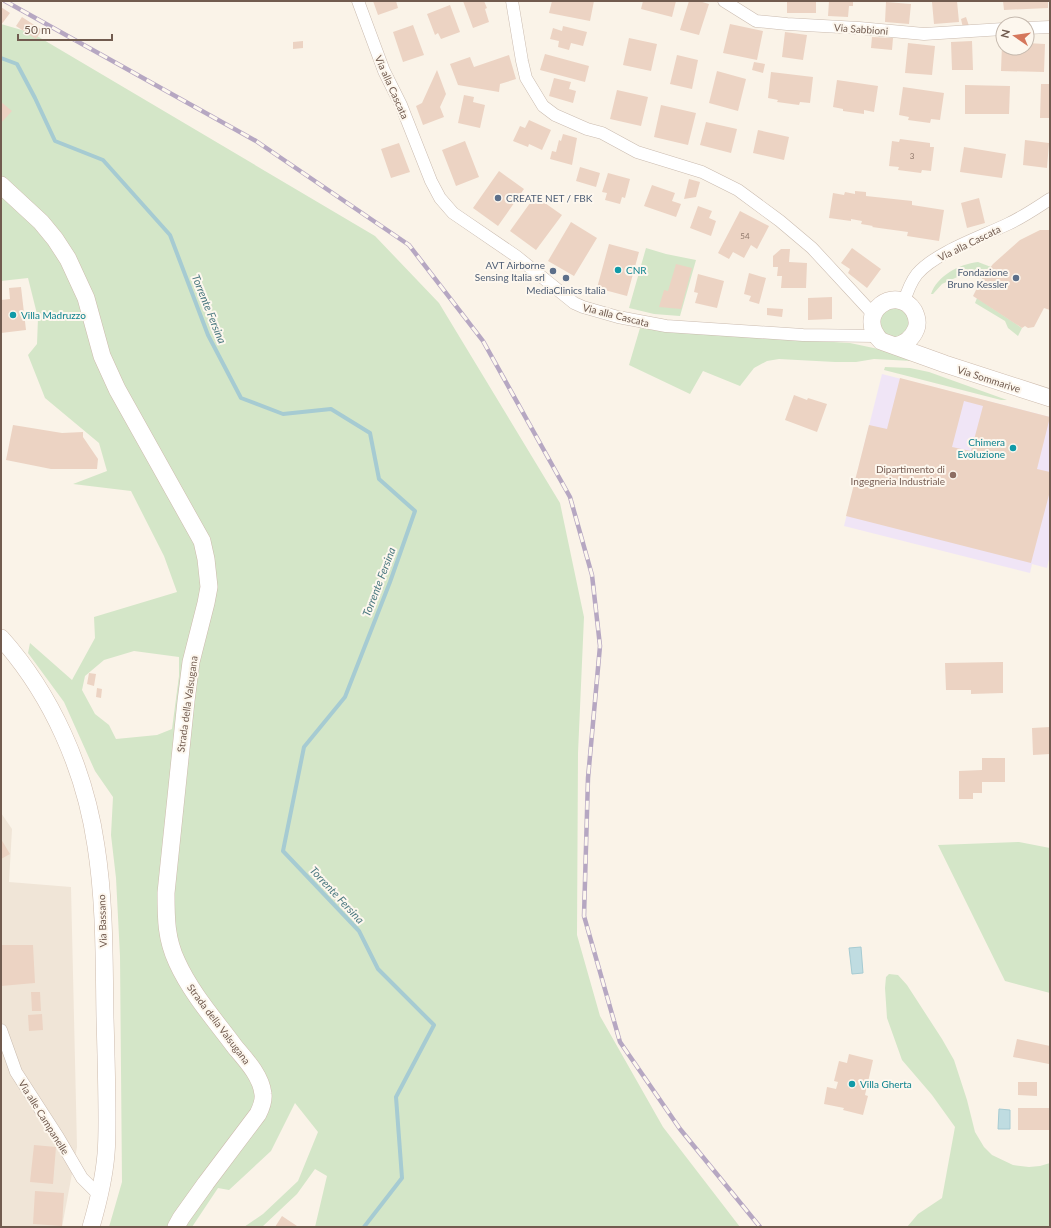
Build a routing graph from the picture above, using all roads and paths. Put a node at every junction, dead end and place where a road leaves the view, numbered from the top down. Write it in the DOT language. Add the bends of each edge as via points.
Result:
graph roads {
  1 [pos="358,1"];
  2 [pos="512,1"];
  3 [pos="724,1"];
  4 [pos="1050,27"];
  5 [pos="1035,28"];
  6 [pos="995,30"];
  7 [pos="1,185"];
  8 [pos="1050,199"];
  9 [pos="904,302"];
  10 [pos="873,314"];
  11 [pos="916,328"];
  12 [pos="875,336"];
  13 [pos="895,346"];
  14 [pos="929,358"];
  15 [pos="1050,398"];
  16 [pos="1,638"];
  17 [pos="1,1030"];
  18 [pos="100,1196"];
  19 [pos="91,1227"];
  20 [pos="176,1227"];
  1 -- 12 [label="street, Via alla Cascata" via="384,71 440,198 453,213 516,256 574,302 618,317 666,326 803,335"];
  2 -- 10 [label="street" via="526,78 543,106 555,115 602,133 637,152 702,172 738,190 812,248"];
  3 -- 6 [label="street, Via Sabbioni" via="756,21 924,34"];
  4 -- 5 [label="street"];
  7 -- 20 [label="main road, Strada della Valsugana" via="41,222 68,260 86,298 102,356 117,389 202,541 206,559 209,587 191,662 186,701 166,893 167,924 170,945 190,987 257,1076 263,1101 258,1114"];
  8 -- 9 [label="street, Via alla Cascata" via="1031,212 934,261 917,274 909,285"];
  9 -- 10 [label="main road" via="890,300 883,303"];
  9 -- 11 [label="main road" via="915,313"];
  10 -- 12 [label="main road" via="871,322"];
  11 -- 13 [label="main road" via="909,340"];
  11 -- 14 [label="main road"];
  12 -- 13 [label="main road" via="887,345"];
  13 -- 14 [label="main road, Via Sommarive"];
  14 -- 15 [label="main road, Via Sommarive"];
  16 -- 18 [label="main road, Via Bassano" via="44,697 61,730 76,765 96,845 102,892 107,1096 106,1153"];
  17 -- 18 [label="street, Via alle Campanelle" via="16,1072 82,1178"];
  18 -- 19 [label="main road, Via Bassano"];
}
